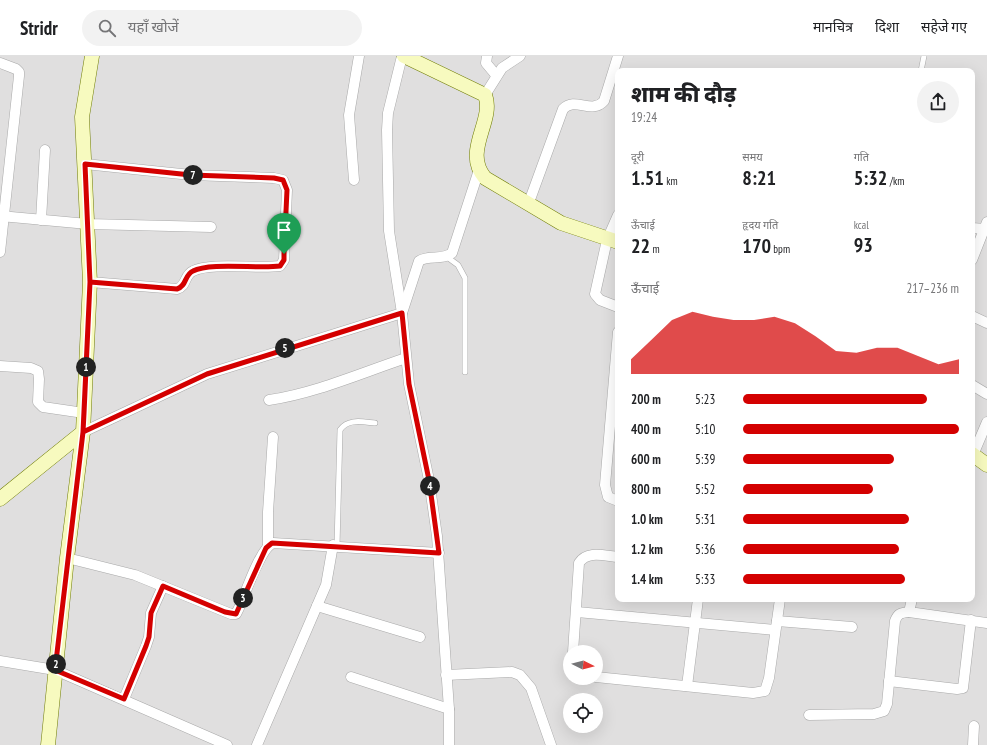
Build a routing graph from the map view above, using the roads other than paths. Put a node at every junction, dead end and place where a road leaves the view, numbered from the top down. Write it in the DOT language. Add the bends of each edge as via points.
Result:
graph roads {
  1 [pos="92,56"];
  2 [pos="359,56"];
  3 [pos="403,56"];
  4 [pos="487,56"];
  5 [pos="520,56"];
  6 [pos="618,56"];
  7 [pos="924,56"];
  8 [pos="0,63"];
  9 [pos="922,68"];
  10 [pos="496,75"];
  11 [pos="485,95"];
  12 [pos="45,150"];
  13 [pos="85,164"];
  14 [pos="479,170"];
  15 [pos="354,180"];
  16 [pos="528,205"];
  17 [pos="2,216"];
  18 [pos="41,220"];
  19 [pos="88,224"];
  20 [pos="986,225"];
  21 [pos="211,226"];
  22 [pos="975,227"];
  23 [pos="615,231"];
  24 [pos="613,241"];
  25 [pos="0,252"];
  26 [pos="975,252"];
  27 [pos="447,257"];
  28 [pos="90,282"];
  29 [pos="615,305"];
  30 [pos="402,313"];
  31 [pos="975,317"];
  32 [pos="987,323"];
  33 [pos="406,358"];
  34 [pos="0,366"];
  35 [pos="615,367"];
  36 [pos="465,372"];
  37 [pos="975,387"];
  38 [pos="987,394"];
  39 [pos="269,400"];
  40 [pos="84,413"];
  41 [pos="987,422"];
  42 [pos="375,423"];
  43 [pos="83,432"];
  44 [pos="273,437"];
  45 [pos="975,448"];
  46 [pos="975,457"];
  47 [pos="987,466"];
  48 [pos="0,499"];
  49 [pos="615,500"];
  50 [pos="268,545"];
  51 [pos="335,546"];
  52 [pos="439,553"];
  53 [pos="615,557"];
  54 [pos="67,558"];
  55 [pos="163,586"];
  56 [pos="698,602"];
  57 [pos="780,602"];
  58 [pos="911,602"];
  59 [pos="317,606"];
  60 [pos="577,612"];
  61 [pos="909,612"];
  62 [pos="971,620"];
  63 [pos="695,622"];
  64 [pos="987,622"];
  65 [pos="776,625"];
  66 [pos="852,627"];
  67 [pos="420,637"];
  68 [pos="574,645"];
  69 [pos="0,661"];
  70 [pos="55,670"];
  71 [pos="446,675"];
  72 [pos="351,677"];
  73 [pos="603,678"];
  74 [pos="889,681"];
  75 [pos="687,686"];
  76 [pos="124,699"];
  77 [pos="449,709"];
  78 [pos="809,715"];
  79 [pos="974,726"];
  80 [pos="48,745"];
  81 [pos="227,745"];
  82 [pos="257,745"];
  83 [pos="449,745"];
  84 [pos="551,745"];
  85 [pos="972,745"];
  1 -- 13 [label="street" via="82,117"];
  2 -- 15 [label="street" via="349,115"];
  3 -- 11 [label="street"];
  3 -- 30 [label="street" via="388,113 387,130 389,230"];
  4 -- 10 [label="street" via="486,63"];
  5 -- 10 [label="street"];
  6 -- 16 [label="street" via="601,104 593,107 573,103 563,109"];
  7 -- 9 [label="lane"];
  8 -- 17 [label="street" via="19,72"];
  10 -- 11 [label="street"];
  11 -- 14 [label="street" via="487,105 476,160"];
  12 -- 18 [label="street"];
  13 -- 19 [label="street"];
  13 -- 28 [label="street" via="191,175 274,178 283,180 287,190 284,260 280,266 194,270 184,285 177,289"];
  14 -- 16 [label="street" via="485,178"];
  14 -- 27 [label="street" via="454,249"];
  16 -- 24 [label="street" via="561,223"];
  17 -- 18 [label="street"];
  17 -- 25 [label="street"];
  18 -- 19 [label="street"];
  19 -- 21 [label="street"];
  19 -- 28 [label="street"];
  20 -- 22 [label="street"];
  20 -- 26 [label="street"];
  23 -- 24 [label="street"];
  24 -- 29 [label="street" via="595,294 600,300"];
  27 -- 30 [label="street" via="424,258 419,261"];
  27 -- 36 [label="lane" via="458,265 465,278"];
  28 -- 40 [label="street"];
  30 -- 33 [label="street"];
  30 -- 43 [label="street" via="207,374"];
  31 -- 32 [label="street"];
  33 -- 39 [label="street" via="317,389"];
  33 -- 52 [label="street" via="429,480"];
  34 -- 40 [label="street" via="31,368 38,371 38,402 43,407"];
  35 -- 49 [label="street" via="605,485 608,497"];
  37 -- 38 [label="street"];
  40 -- 43 [label="street"];
  41 -- 45 [label="street"];
  42 -- 51 [label="lane" via="349,422 340,430"];
  43 -- 48 [label="street"];
  43 -- 54 [label="street"];
  44 -- 50 [label="street"];
  46 -- 47 [label="street"];
  50 -- 51 [label="street" via="280,543"];
  50 -- 55 [label="street" via="236,614 225,612"];
  51 -- 52 [label="street"];
  51 -- 59 [label="street" via="329,574"];
  52 -- 71 [label="street"];
  53 -- 60 [label="street" via="589,555 582,558 579,563"];
  54 -- 55 [label="street" via="119,570"];
  54 -- 70 [label="street"];
  55 -- 76 [label="street" via="151,613 146,646"];
  56 -- 63 [label="street"];
  57 -- 65 [label="street"];
  58 -- 61 [label="street"];
  59 -- 67 [label="street"];
  59 -- 82 [label="street"];
  60 -- 63 [label="street"];
  60 -- 68 [label="street"];
  61 -- 62 [label="street"];
  61 -- 74 [label="street" via="900,613 895,621"];
  62 -- 64 [label="street"];
  62 -- 74 [label="street" via="963,688"];
  63 -- 65 [label="street"];
  63 -- 75 [label="street"];
  65 -- 66 [label="street"];
  65 -- 75 [label="street" via="769,678 764,691 753,693"];
  69 -- 70 [label="street"];
  70 -- 76 [label="street"];
  70 -- 80 [label="street"];
  71 -- 77 [label="street"];
  71 -- 84 [label="street" via="512,672 520,675 531,688"];
  72 -- 77 [label="street"];
  73 -- 75 [label="street"];
  74 -- 78 [label="street" via="886,708 880,713"];
  76 -- 81 [label="street"];
  77 -- 83 [label="street"];
  79 -- 85 [label="street"];
}
